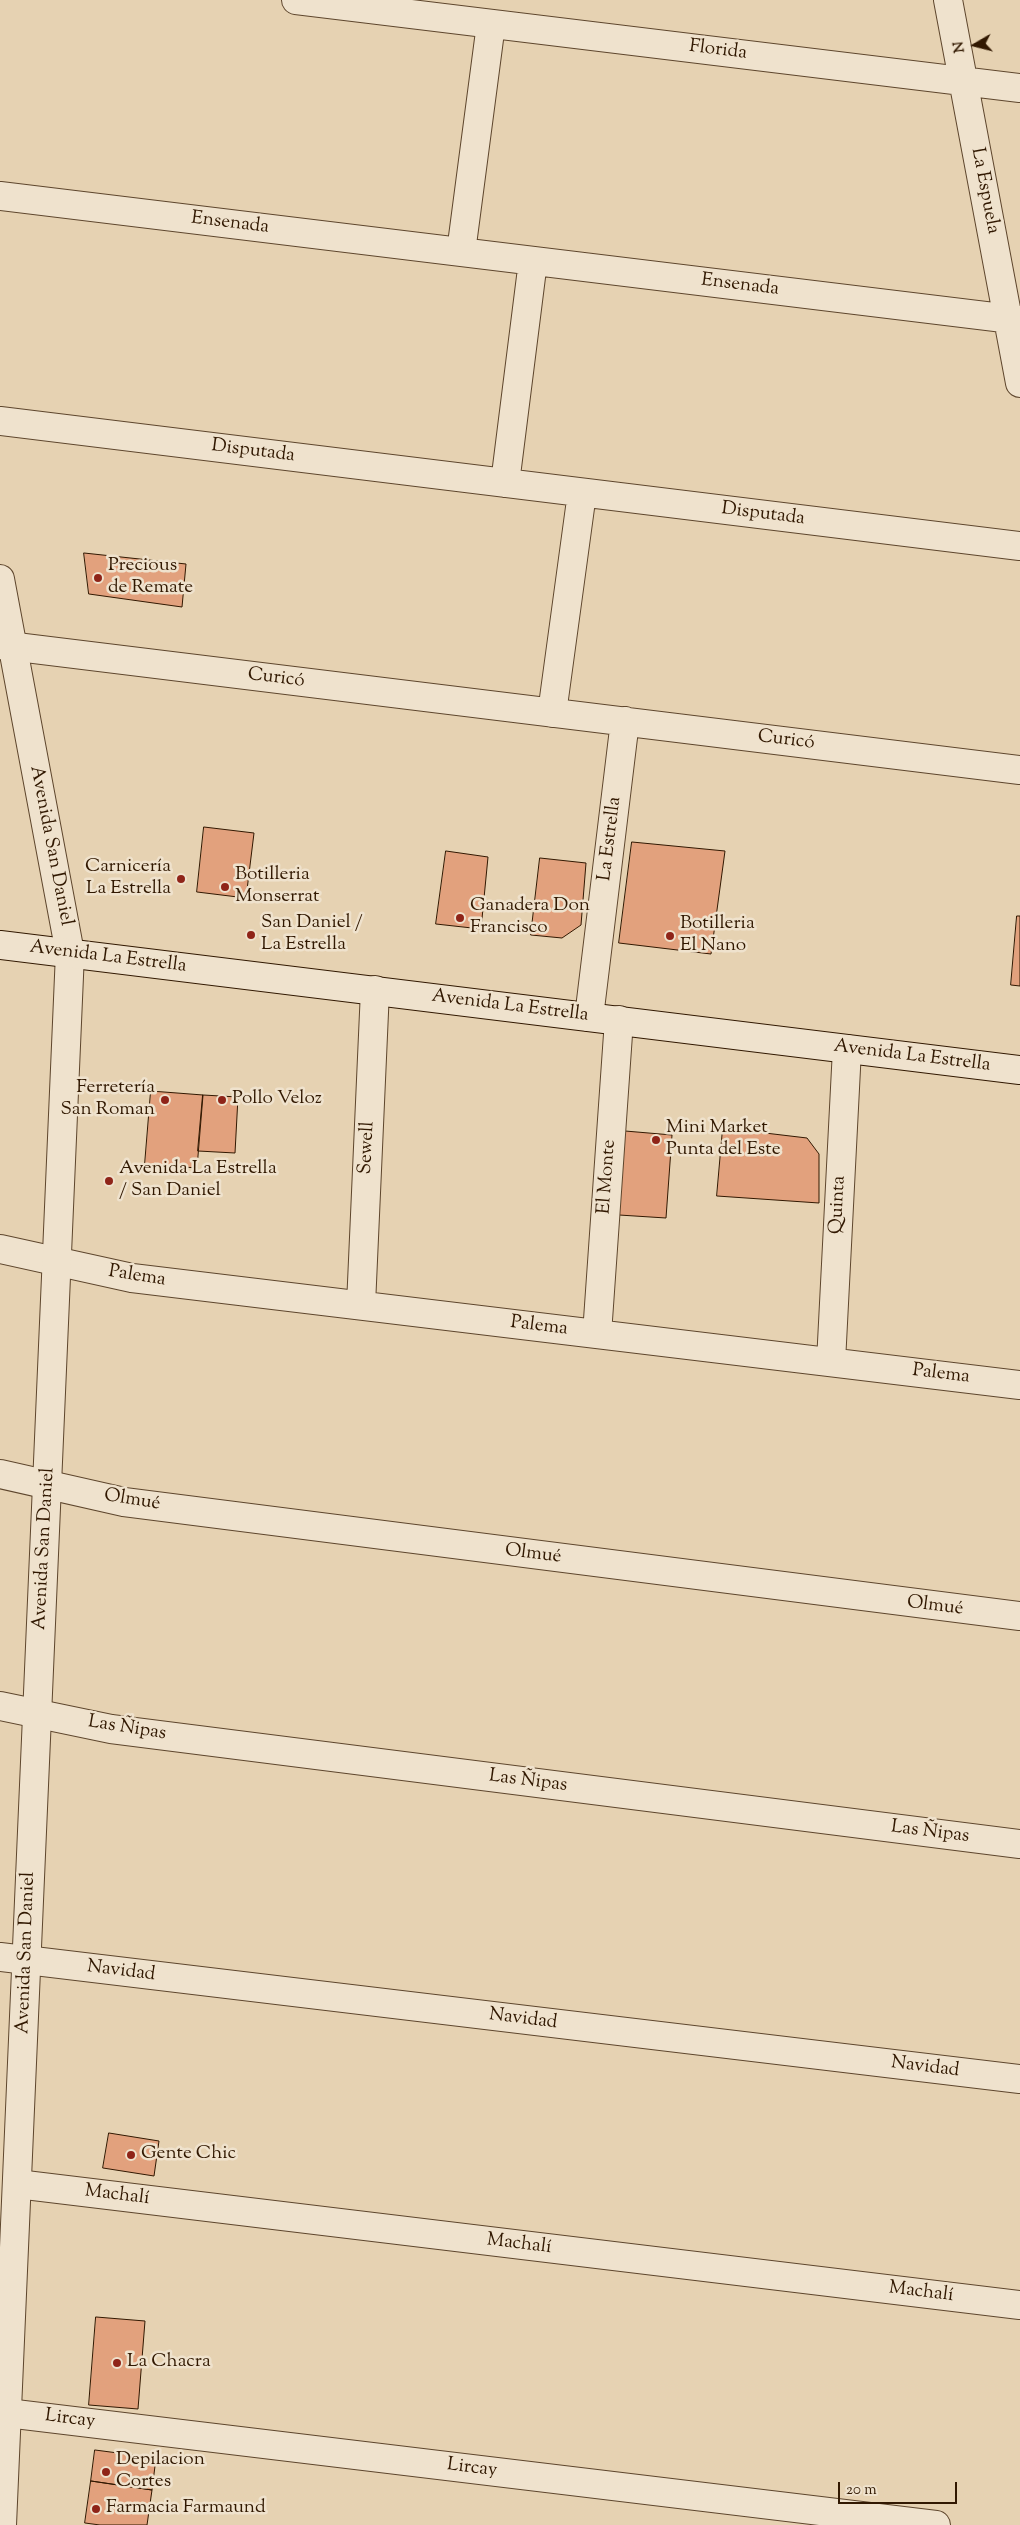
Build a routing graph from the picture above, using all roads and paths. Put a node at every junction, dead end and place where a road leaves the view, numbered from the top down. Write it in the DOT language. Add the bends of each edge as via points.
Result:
graph roads {
  1 [pos="296,0"];
  2 [pos="948,0"];
  3 [pos="418,7"];
  4 [pos="491,24"];
  5 [pos="963,81"];
  6 [pos="1020,88"];
  7 [pos="0,196"];
  8 [pos="461,252"];
  9 [pos="533,261"];
  10 [pos="1014,319"];
  11 [pos="1020,383"];
  12 [pos="0,421"];
  13 [pos="505,483"];
  14 [pos="582,493"];
  15 [pos="1020,546"];
  16 [pos="0,579"];
  17 [pos="6,646"];
  18 [pos="552,713"];
  19 [pos="625,722"];
  20 [pos="1020,770"];
  21 [pos="0,945"];
  22 [pos="70,953"];
  23 [pos="375,990"];
  24 [pos="589,1017"];
  25 [pos="619,1020"];
  26 [pos="847,1049"];
  27 [pos="1020,1070"];
  28 [pos="0,1249"];
  29 [pos="58,1262"];
  30 [pos="361,1305"];
  31 [pos="597,1334"];
  32 [pos="831,1362"];
  33 [pos="1020,1385"];
  34 [pos="0,1474"];
  35 [pos="48,1485"];
  36 [pos="1020,1616"];
  37 [pos="0,1706"];
  38 [pos="38,1712"];
  39 [pos="1020,1844"];
  40 [pos="0,1957"];
  41 [pos="27,1960"];
  42 [pos="1020,2079"];
  43 [pos="17,2184"];
  44 [pos="8,2219"];
  45 [pos="1020,2305"];
  46 [pos="8,2413"];
  47 [pos="2,2487"];
  48 [pos="2,2525"];
  49 [pos="936,2525"];
  1 -- 3 [label="street, Florida"];
  2 -- 5 [label="street, La Espuela"];
  3 -- 4 [label="street, Florida"];
  4 -- 5 [label="street, Florida"];
  4 -- 8 [label="street"];
  5 -- 6 [label="street, Florida"];
  5 -- 10 [label="street, La Espuela"];
  7 -- 8 [label="street, Ensenada"];
  8 -- 9 [label="street, Ensenada"];
  9 -- 10 [label="street, Ensenada"];
  9 -- 13 [label="street"];
  10 -- 11 [label="street, La Espuela"];
  12 -- 13 [label="street, Disputada"];
  13 -- 14 [label="street, Disputada"];
  14 -- 15 [label="street, Disputada"];
  14 -- 18 [label="street"];
  16 -- 17 [label="street, Avenida San Daniel"];
  17 -- 18 [label="street, Curicó"];
  17 -- 22 [label="street, Avenida San Daniel"];
  18 -- 19 [label="street, Curicó"];
  19 -- 20 [label="street, Curicó"];
  19 -- 24 [label="street, La Estrella"];
  21 -- 22 [label="street, Avenida La Estrella"];
  22 -- 23 [label="street, Avenida La Estrella"];
  22 -- 29 [label="street, Avenida San Daniel"];
  23 -- 24 [label="street, Avenida La Estrella"];
  23 -- 30 [label="street, Sewell"];
  24 -- 25 [label="street, Avenida La Estrella"];
  25 -- 26 [label="street, Avenida La Estrella"];
  25 -- 31 [label="street, El Monte"];
  26 -- 27 [label="street, Avenida La Estrella"];
  26 -- 32 [label="street, Quinta"];
  28 -- 29 [label="street, Palema"];
  29 -- 30 [label="street, Palema" via="132,1278"];
  29 -- 35 [label="street, Avenida San Daniel"];
  30 -- 31 [label="street, Palema"];
  31 -- 32 [label="street, Palema"];
  32 -- 33 [label="street, Palema"];
  34 -- 35 [label="street, Olmué"];
  35 -- 36 [label="street, Olmué" via="124,1502"];
  35 -- 38 [label="street, Avenida San Daniel"];
  37 -- 38 [label="street, Las Ñipas"];
  38 -- 39 [label="street, Las Ñipas" via="111,1729"];
  38 -- 41 [label="street, Avenida San Daniel"];
  40 -- 41 [label="street, Navidad"];
  41 -- 42 [label="street, Navidad"];
  41 -- 43 [label="street, Avenida San Daniel"];
  43 -- 44 [label="street, Avenida San Daniel"];
  43 -- 45 [label="street, Machalí"];
  44 -- 46 [label="street, Avenida San Daniel"];
  46 -- 47 [label="street, Avenida San Daniel"];
  46 -- 49 [label="street, Lircay"];
  47 -- 48 [label="street, Avenida San Daniel"];
}
